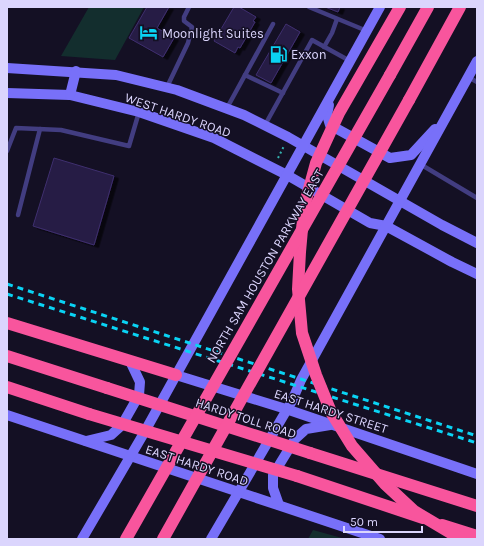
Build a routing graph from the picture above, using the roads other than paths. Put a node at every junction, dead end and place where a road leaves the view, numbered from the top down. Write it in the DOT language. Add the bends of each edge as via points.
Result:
graph roads {
  1 [pos="189,7"];
  2 [pos="309,7"];
  3 [pos="380,7"];
  4 [pos="400,7"];
  5 [pos="428,7"];
  6 [pos="460,7"];
  7 [pos="337,19"];
  8 [pos="273,24"];
  9 [pos="367,31"];
  10 [pos="324,47"];
  11 [pos="350,61"];
  12 [pos="477,61"];
  13 [pos="7,68"];
  14 [pos="76,72"];
  15 [pos="245,75"];
  16 [pos="468,77"];
  17 [pos="339,81"];
  18 [pos="477,82"];
  19 [pos="167,87"];
  20 [pos="7,93"];
  21 [pos="283,93"];
  22 [pos="70,95"];
  23 [pos="227,108"];
  24 [pos="139,112"];
  25 [pos="446,117"];
  26 [pos="265,125"];
  27 [pos="40,129"];
  28 [pos="303,146"];
  29 [pos="7,151"];
  30 [pos="420,164"];
  31 [pos="287,174"];
  32 [pos="477,198"];
  33 [pos="400,201"];
  34 [pos="18,215"];
  35 [pos="386,226"];
  36 [pos="477,243"];
  37 [pos="477,274"];
  38 [pos="7,323"];
  39 [pos="7,356"];
  40 [pos="130,361"];
  41 [pos="176,375"];
  42 [pos="7,387"];
  43 [pos="286,409"];
  44 [pos="7,415"];
  45 [pos="332,425"];
  46 [pos="86,441"];
  47 [pos="131,456"];
  48 [pos="477,474"];
  49 [pos="238,492"];
  50 [pos="279,505"];
  51 [pos="477,506"];
  52 [pos="477,536"];
  53 [pos="82,539"];
  54 [pos="126,539"];
  55 [pos="163,539"];
  56 [pos="210,539"];
  57 [pos="380,539"];
  58 [pos="461,539"];
  1 -- 19 [label="lane" via="184,21 192,27 192,32"];
  2 -- 7 [label="lane"];
  3 -- 9 [label="main road, NORTH SAM HOUSTON PARKWAY EAST"];
  4 -- 58 [label="highway, bridge" via="339,113 316,163 304,207 300,252 298,289 302,333 331,412 352,446 385,484 414,511"];
  5 -- 54 [label="highway, NORTH SAM HOUSTON PARKWAY EAST, bridge"];
  6 -- 55 [label="highway, bridge"];
  7 -- 9 [label="lane"];
  7 -- 10 [label="lane"];
  8 -- 15 [label="lane"];
  9 -- 11 [label="main road, NORTH SAM HOUSTON PARKWAY EAST"];
  10 -- 11 [label="lane"];
  10 -- 21 [label="lane" via="312,40"];
  11 -- 17 [label="main road, NORTH SAM HOUSTON PARKWAY EAST"];
  12 -- 16 [label="main road"];
  13 -- 14 [label="main road, WEST HARDY ROAD"];
  14 -- 19 [label="main road, WEST HARDY ROAD" via="116,74"];
  14 -- 22 [label="main road"];
  15 -- 21 [label="lane"];
  15 -- 23 [label="lane"];
  16 -- 18 [label="lane"];
  16 -- 25 [label="main road"];
  17 -- 25 [label="main road" via="328,107 330,125 390,158 411,155"];
  17 -- 28 [label="main road, NORTH SAM HOUSTON PARKWAY EAST"];
  19 -- 23 [label="main road, WEST HARDY ROAD"];
  20 -- 22 [label="main road, WEST HARDY ROAD"];
  21 -- 26 [label="lane"];
  22 -- 24 [label="main road, WEST HARDY ROAD"];
  23 -- 26 [label="main road, WEST HARDY ROAD"];
  24 -- 27 [label="lane" via="129,146 61,130"];
  24 -- 31 [label="main road, WEST HARDY ROAD" via="214,138"];
  25 -- 30 [label="main road"];
  26 -- 28 [label="main road, WEST HARDY ROAD"];
  27 -- 29 [label="lane" via="16,128"];
  27 -- 34 [label="lane"];
  28 -- 31 [label="main road, NORTH SAM HOUSTON PARKWAY EAST"];
  28 -- 33 [label="main road, WEST HARDY ROAD"];
  30 -- 32 [label="lane"];
  30 -- 33 [label="main road"];
  31 -- 35 [label="main road, WEST HARDY ROAD" via="370,223"];
  31 -- 41 [label="main road, NORTH SAM HOUSTON PARKWAY EAST"];
  33 -- 35 [label="main road"];
  33 -- 36 [label="main road, WEST HARDY ROAD"];
  35 -- 37 [label="main road, WEST HARDY ROAD"];
  35 -- 43 [label="main road"];
  38 -- 40 [label="highway"];
  39 -- 51 [label="highway, HARDY TOLL ROAD, bridge"];
  40 -- 41 [label="highway"];
  40 -- 46 [label="main road" via="140,382 136,401 122,425 112,435"];
  41 -- 43 [label="main road, EAST HARDY STREET"];
  41 -- 47 [label="main road, NORTH SAM HOUSTON PARKWAY EAST"];
  42 -- 52 [label="highway, bridge" via="297,476"];
  43 -- 45 [label="main road, EAST HARDY STREET"];
  43 -- 49 [label="main road"];
  44 -- 46 [label="main road, EAST HARDY ROAD"];
  45 -- 48 [label="main road, EAST HARDY STREET"];
  45 -- 50 [label="main road" via="306,429 295,439 273,475 273,488"];
  46 -- 47 [label="main road, EAST HARDY ROAD"];
  47 -- 49 [label="main road, EAST HARDY ROAD"];
  47 -- 53 [label="main road, NORTH SAM HOUSTON PARKWAY EAST"];
  49 -- 50 [label="main road, EAST HARDY ROAD"];
  49 -- 56 [label="main road"];
  50 -- 57 [label="main road, EAST HARDY ROAD"];
}
